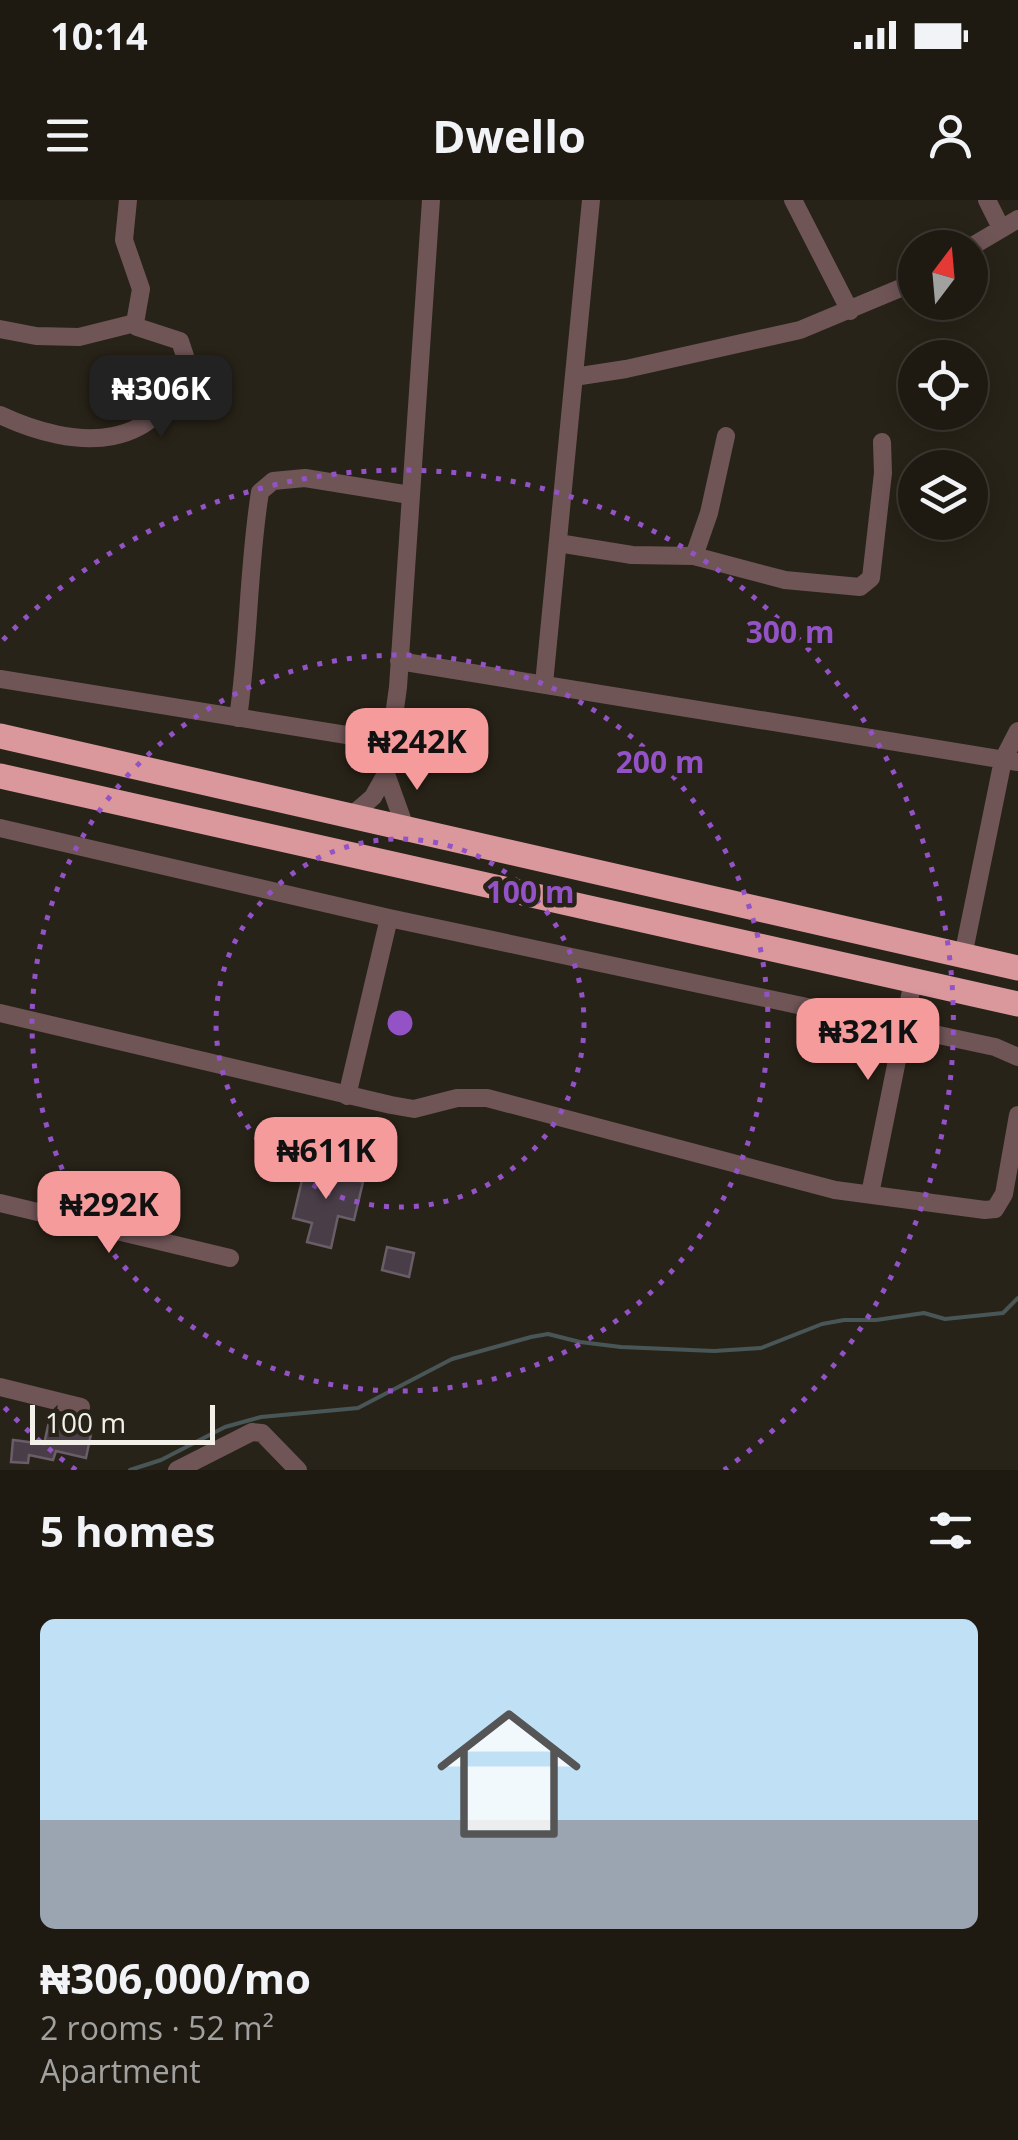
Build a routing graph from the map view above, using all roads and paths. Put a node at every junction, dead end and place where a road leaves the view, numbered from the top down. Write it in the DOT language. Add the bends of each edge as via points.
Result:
graph roads {
  1 [pos="128,200"];
  2 [pos="431,200"];
  3 [pos="591,200"];
  4 [pos="793,200"];
  5 [pos="987,200"];
  6 [pos="1018,219"];
  7 [pos="1000,228"];
  8 [pos="988,236"];
  9 [pos="898,290"];
  10 [pos="850,311"];
  11 [pos="135,323"];
  12 [pos="0,329"];
  13 [pos="574,377"];
  14 [pos="1,420"];
  15 [pos="726,436"];
  16 [pos="882,442"];
  17 [pos="410,496"];
  18 [pos="558,543"];
  19 [pos="694,556"];
  20 [pos="399,661"];
  21 [pos="0,679"];
  22 [pos="544,684"];
  23 [pos="238,718"];
  24 [pos="1018,731"];
  25 [pos="0,736"];
  26 [pos="390,742"];
  27 [pos="1010,761"];
  28 [pos="386,774"];
  29 [pos="0,776"];
  30 [pos="352,815"];
  31 [pos="405,827"];
  32 [pos="0,828"];
  33 [pos="389,918"];
  34 [pos="964,956"];
  35 [pos="1018,968"];
  36 [pos="913,981"];
  37 [pos="1018,1004"];
  38 [pos="0,1013"];
  39 [pos="904,1028"];
  40 [pos="1018,1057"];
  41 [pos="346,1096"];
  42 [pos="1018,1115"];
  43 [pos="870,1194"];
  44 [pos="0,1204"];
  45 [pos="230,1258"];
  46 [pos="0,1387"];
  47 [pos="81,1407"];
  48 [pos="177,1470"];
  49 [pos="298,1470"];
  1 -- 11 [label="street" via="124,240 141,289"];
  2 -- 17 [label="street"];
  3 -- 13 [label="street"];
  4 -- 10 [label="street"];
  5 -- 7 [label="street"];
  6 -- 7 [label="street"];
  7 -- 8 [label="street"];
  9 -- 10 [label="street"];
  10 -- 13 [label="street" via="800,330"];
  11 -- 12 [label="street" via="79,337"];
  11 -- 14 [label="street" via="180,341 186,356 170,396 142,426 114,439 75,438"];
  13 -- 18 [label="street"];
  15 -- 19 [label="street"];
  16 -- 19 [label="street" via="868,584 846,588 785,580"];
  17 -- 20 [label="street"];
  17 -- 23 [label="street" via="306,478 273,481 260,492"];
  18 -- 19 [label="street" via="632,556"];
  18 -- 22 [label="street"];
  20 -- 22 [label="street"];
  20 -- 26 [label="street"];
  21 -- 23 [label="street"];
  22 -- 27 [label="street"];
  23 -- 26 [label="street"];
  24 -- 27 [label="street"];
  25 -- 30 [label="highway"];
  26 -- 28 [label="street"];
  27 -- 34 [label="street"];
  28 -- 30 [label="street"];
  28 -- 31 [label="street"];
  29 -- 36 [label="highway"];
  30 -- 31 [label="highway"];
  31 -- 34 [label="highway"];
  32 -- 33 [label="street"];
  33 -- 39 [label="street"];
  33 -- 41 [label="street"];
  34 -- 35 [label="highway"];
  36 -- 37 [label="highway"];
  36 -- 39 [label="street"];
  38 -- 41 [label="street"];
  39 -- 40 [label="street"];
  39 -- 43 [label="street"];
  41 -- 43 [label="street" via="414,1109 487,1098"];
  42 -- 43 [label="street" via="1004,1194 995,1209"];
  44 -- 45 [label="street"];
  46 -- 47 [label="street"];
  48 -- 49 [label="street" via="252,1432 262,1433"];
}
